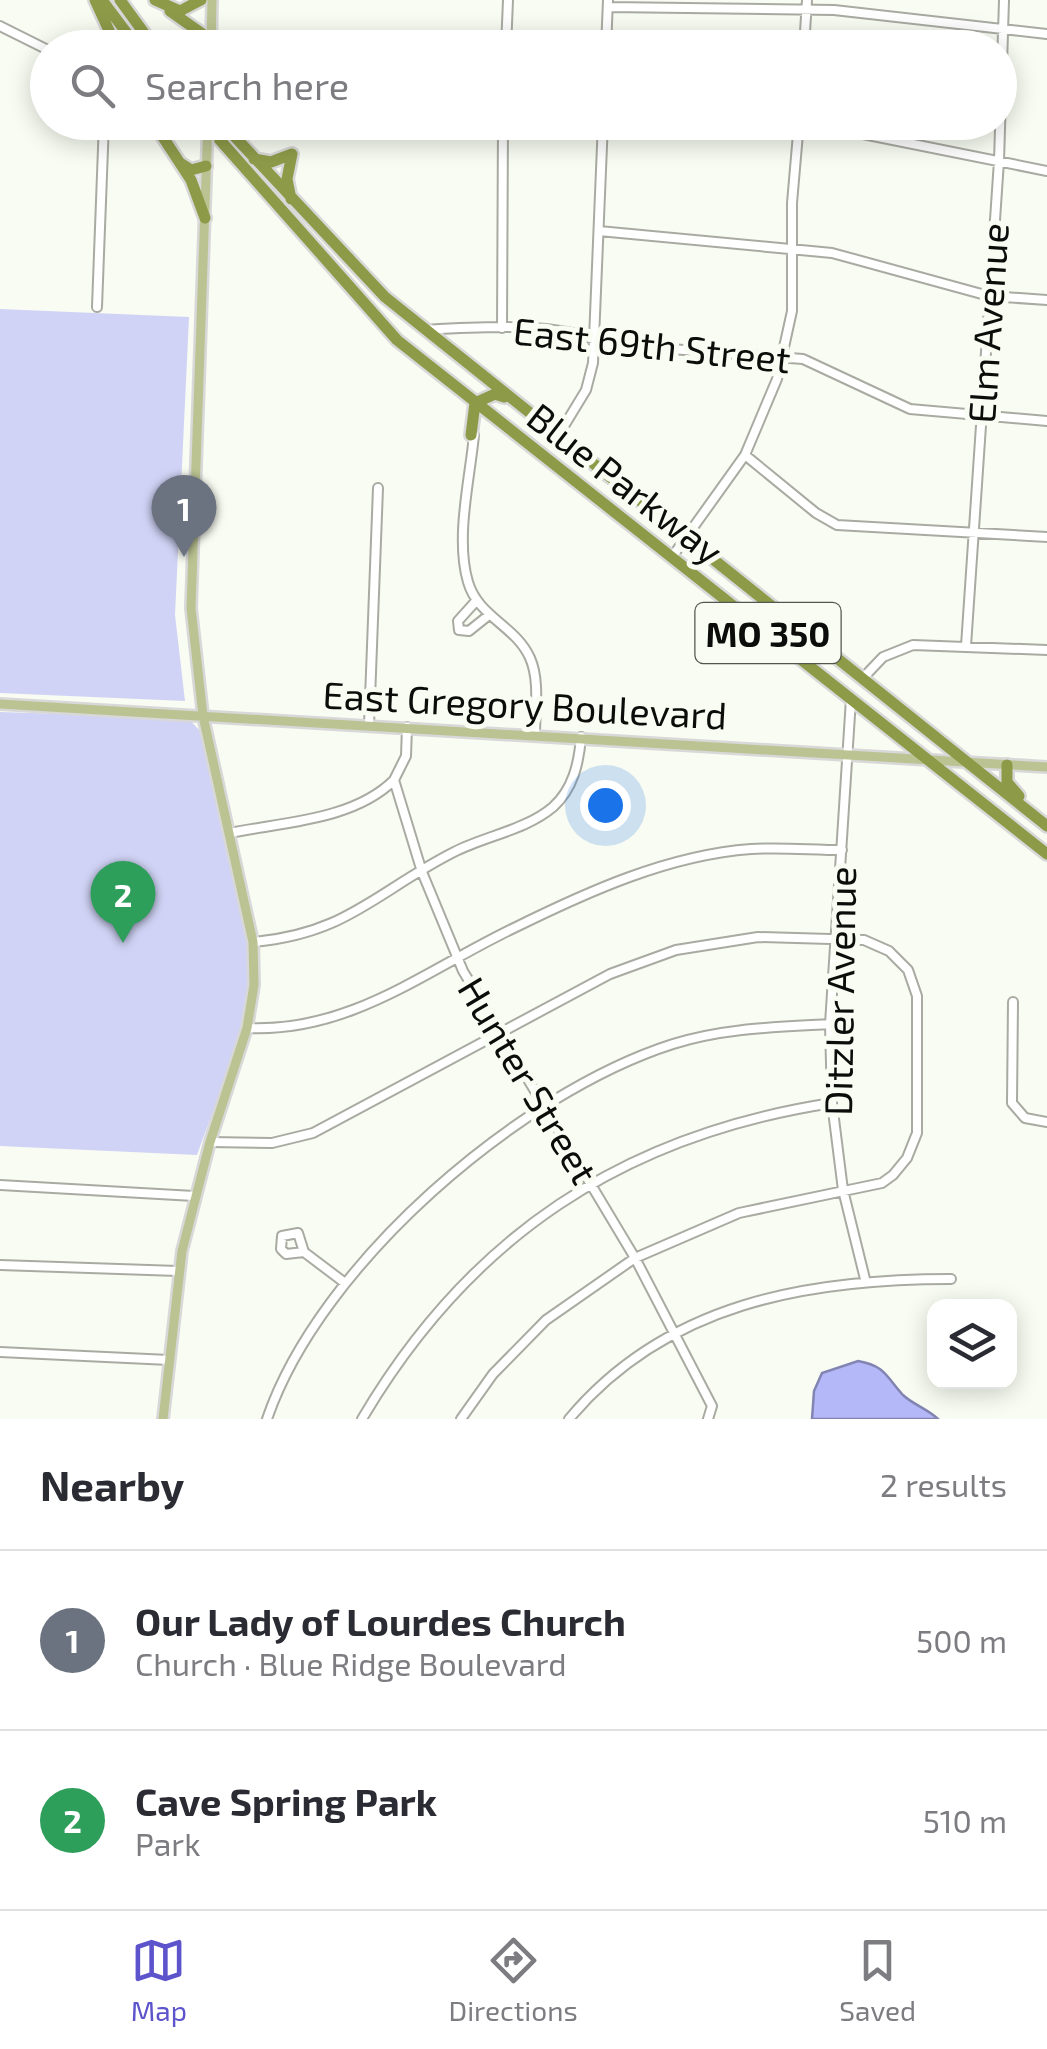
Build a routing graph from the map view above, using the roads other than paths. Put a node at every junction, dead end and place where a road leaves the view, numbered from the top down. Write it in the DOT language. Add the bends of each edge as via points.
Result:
graph roads {
  1 [pos="95,0"];
  2 [pos="102,0"];
  3 [pos="120,0"];
  4 [pos="155,0"];
  5 [pos="202,0"];
  6 [pos="212,0"];
  7 [pos="508,0"];
  8 [pos="1004,0"];
  9 [pos="608,4"];
  10 [pos="806,5"];
  11 [pos="169,10"];
  12 [pos="0,26"];
  13 [pos="109,30"];
  14 [pos="124,30"];
  15 [pos="142,30"];
  16 [pos="194,30"];
  17 [pos="211,30"];
  18 [pos="507,30"];
  19 [pos="607,30"];
  20 [pos="805,30"];
  21 [pos="1003,30"];
  22 [pos="1017,31"];
  23 [pos="1047,34"];
  24 [pos="30,41"];
  25 [pos="103,140"];
  26 [pos="165,140"];
  27 [pos="207,140"];
  28 [pos="222,140"];
  29 [pos="236,140"];
  30 [pos="503,140"];
  31 [pos="602,140"];
  32 [pos="798,140"];
  33 [pos="886,140"];
  34 [pos="1000,140"];
  35 [pos="252,158"];
  36 [pos="178,160"];
  37 [pos="999,162"];
  38 [pos="206,166"];
  39 [pos="1047,171"];
  40 [pos="292,203"];
  41 [pos="205,218"];
  42 [pos="599,231"];
  43 [pos="793,249"];
  44 [pos="989,296"];
  45 [pos="1047,300"];
  46 [pos="97,307"];
  47 [pos="502,328"];
  48 [pos="425,330"];
  49 [pos="596,339"];
  50 [pos="782,356"];
  51 [pos="483,377"];
  52 [pos="462,393"];
  53 [pos="512,400"];
  54 [pos="476,404"];
  55 [pos="488,413"];
  56 [pos="981,418"];
  57 [pos="1047,421"];
  58 [pos="472,435"];
  59 [pos="558,436"];
  60 [pos="744,456"];
  61 [pos="378,488"];
  62 [pos="973,532"];
  63 [pos="1047,537"];
  64 [pos="685,538"];
  65 [pos="672,554"];
  66 [pos="718,564"];
  67 [pos="476,600"];
  68 [pos="490,615"];
  69 [pos="966,646"];
  70 [pos="1047,650"];
  71 [pos="862,680"];
  72 [pos="852,699"];
  73 [pos="0,704"];
  74 [pos="204,716"];
  75 [pos="369,725"];
  76 [pos="407,727"];
  77 [pos="535,735"];
  78 [pos="582,738"];
  79 [pos="848,754"];
  80 [pos="929,760"];
  81 [pos="966,762"];
  82 [pos="1007,764"];
  83 [pos="1047,767"];
  84 [pos="394,780"];
  85 [pos="1047,825"];
  86 [pos="230,833"];
  87 [pos="842,850"];
  88 [pos="1047,854"];
  89 [pos="422,872"];
  90 [pos="838,940"];
  91 [pos="253,942"];
  92 [pos="457,958"];
  93 [pos="1014,1002"];
  94 [pos="830,1024"];
  95 [pos="248,1028"];
  96 [pos="498,1033"];
  97 [pos="832,1103"];
  98 [pos="543,1110"];
  99 [pos="1047,1122"];
  100 [pos="210,1142"];
  101 [pos="0,1184"];
  102 [pos="590,1184"];
  103 [pos="844,1190"];
  104 [pos="194,1196"];
  105 [pos="304,1252"];
  106 [pos="636,1258"];
  107 [pos="0,1264"];
  108 [pos="178,1272"];
  109 [pos="865,1280"];
  110 [pos="952,1280"];
  111 [pos="345,1284"];
  112 [pos="675,1333"];
  113 [pos="0,1352"];
  114 [pos="169,1360"];
  115 [pos="709,1418"];
  116 [pos="163,1419"];
  117 [pos="267,1419"];
  118 [pos="362,1419"];
  119 [pos="460,1419"];
  120 [pos="569,1419"];
  1 -- 13 [label="highway"];
  2 -- 14 [label="highway"];
  3 -- 15 [label="highway"];
  4 -- 11 [label="highway"];
  5 -- 11 [label="highway"];
  6 -- 17 [label="main road"];
  7 -- 18 [label="street"];
  8 -- 21 [label="street, Elm Avenue"];
  9 -- 10 [label="street"];
  9 -- 19 [label="street"];
  10 -- 20 [label="street"];
  10 -- 21 [label="street"];
  11 -- 16 [label="highway"];
  12 -- 24 [label="street"];
  22 -- 23 [label="street"];
  25 -- 46 [label="street"];
  26 -- 36 [label="highway"];
  27 -- 38 [label="main road, bridge"];
  28 -- 52 [label="highway, Blue Parkway / MO 350" via="397,340"];
  29 -- 35 [label="highway, Blue Parkway / MO 350"];
  30 -- 47 [label="street"];
  31 -- 42 [label="street"];
  32 -- 43 [label="street"];
  33 -- 37 [label="street"];
  34 -- 37 [label="street, Elm Avenue"];
  35 -- 40 [label="highway, Blue Parkway / MO 350"];
  35 -- 40 [label="highway" via="271,162 292,154"];
  36 -- 38 [label="highway" via="190,170"];
  36 -- 41 [label="highway"];
  37 -- 39 [label="street"];
  37 -- 44 [label="street, Elm Avenue"];
  38 -- 41 [label="main road"];
  40 -- 48 [label="highway, Blue Parkway / MO 350"];
  41 -- 74 [label="main road" via="191,608"];
  42 -- 43 [label="street"];
  42 -- 49 [label="street"];
  43 -- 44 [label="street" via="866,259"];
  43 -- 50 [label="street" via="792,311"];
  44 -- 45 [label="street"];
  44 -- 56 [label="street, Elm Avenue"];
  47 -- 48 [label="street, East 69th Street"];
  47 -- 49 [label="street, East 69th Street"];
  48 -- 51 [label="highway, Blue Parkway / MO 350"];
  49 -- 50 [label="street, East 69th Street"];
  49 -- 59 [label="street" via="586,390"];
  50 -- 56 [label="street, East 69th Street" via="819,364 910,410"];
  50 -- 60 [label="street"];
  51 -- 52 [label="highway"];
  51 -- 53 [label="highway, Blue Parkway / MO 350"];
  52 -- 54 [label="highway, Blue Parkway / MO 350"];
  53 -- 54 [label="highway" via="495,394"];
  53 -- 59 [label="highway, Blue Parkway / MO 350"];
  54 -- 55 [label="highway, Blue Parkway / MO 350"];
  54 -- 58 [label="highway"];
  55 -- 58 [label="highway"];
  55 -- 65 [label="highway, Blue Parkway / MO 350"];
  56 -- 57 [label="street, East 69th Street"];
  56 -- 62 [label="street, Elm Avenue"];
  58 -- 67 [label="street" via="464,557"];
  59 -- 64 [label="highway, Blue Parkway / MO 350"];
  60 -- 62 [label="street" via="837,525"];
  60 -- 64 [label="street"];
  61 -- 75 [label="street"];
  62 -- 63 [label="street"];
  62 -- 69 [label="street, Elm Avenue"];
  64 -- 65 [label="street"];
  64 -- 66 [label="highway, Blue Parkway / MO 350"];
  65 -- 66 [label="highway"];
  65 -- 72 [label="highway, Blue Parkway / MO 350"];
  66 -- 71 [label="highway, Blue Parkway / MO 350"];
  67 -- 68 [label="street"];
  67 -- 68 [label="street" via="458,621 459,630"];
  68 -- 77 [label="street" via="529,655"];
  69 -- 70 [label="street"];
  69 -- 71 [label="street" via="899,648 882,656"];
  71 -- 81 [label="highway, Blue Parkway / MO 350"];
  72 -- 79 [label="street, Ditzler Avenue"];
  72 -- 80 [label="highway, Blue Parkway / MO 350"];
  73 -- 74 [label="main road, East Gregory Boulevard"];
  74 -- 75 [label="main road, East Gregory Boulevard"];
  74 -- 86 [label="main road"];
  75 -- 76 [label="main road, East Gregory Boulevard"];
  76 -- 77 [label="main road, East Gregory Boulevard"];
  76 -- 84 [label="street" via="406,756"];
  77 -- 78 [label="main road, East Gregory Boulevard"];
  78 -- 79 [label="main road, East Gregory Boulevard"];
  78 -- 89 [label="street" via="577,770 552,808"];
  79 -- 80 [label="main road, East Gregory Boulevard"];
  79 -- 87 [label="street, Ditzler Avenue"];
  80 -- 81 [label="main road, East Gregory Boulevard"];
  80 -- 88 [label="highway, Blue Parkway / MO 350"];
  81 -- 82 [label="main road, East Gregory Boulevard"];
  81 -- 85 [label="highway, Blue Parkway / MO 350"];
  82 -- 83 [label="main road, East Gregory Boulevard"];
  82 -- 85 [label="highway" via="1009,786"];
  84 -- 86 [label="street" via="358,806"];
  84 -- 89 [label="street, Hunter Street"];
  86 -- 91 [label="main road"];
  87 -- 90 [label="street, Ditzler Avenue"];
  87 -- 92 [label="street" via="752,849 670,864 554,909"];
  89 -- 91 [label="street" via="318,932"];
  89 -- 92 [label="street, Hunter Street"];
  90 -- 94 [label="street, Ditzler Avenue"];
  90 -- 96 [label="street" via="758,937 676,950 610,974"];
  90 -- 103 [label="street" via="864,940 889,950 908,970 917,996 914,1145 882,1183"];
  91 -- 95 [label="main road"];
  92 -- 95 [label="street" via="341,1017"];
  92 -- 96 [label="street, Hunter Street"];
  93 -- 99 [label="street" via="1011,1095 1025,1118"];
  94 -- 97 [label="street, Ditzler Avenue"];
  94 -- 98 [label="street" via="743,1029 675,1043 611,1069"];
  95 -- 100 [label="main road"];
  96 -- 98 [label="street, Hunter Street"];
  96 -- 100 [label="street" via="314,1133 272,1142"];
  97 -- 102 [label="street" via="704,1131"];
  97 -- 103 [label="street, Ditzler Avenue"];
  98 -- 102 [label="street, Hunter Street"];
  98 -- 111 [label="street" via="430,1192"];
  100 -- 104 [label="main road"];
  101 -- 104 [label="street"];
  102 -- 106 [label="street, Hunter Street"];
  102 -- 118 [label="street" via="512,1237 445,1302"];
  103 -- 106 [label="street" via="740,1213"];
  103 -- 109 [label="street, Ditzler Avenue"];
  104 -- 108 [label="main road"];
  105 -- 111 [label="street"];
  106 -- 112 [label="street, Hunter Street"];
  106 -- 119 [label="street" via="546,1320"];
  107 -- 108 [label="street"];
  108 -- 114 [label="main road"];
  109 -- 110 [label="street"];
  109 -- 112 [label="street" via="770,1297"];
  111 -- 117 [label="street" via="293,1364"];
  112 -- 115 [label="street, Hunter Street" via="712,1406"];
  112 -- 120 [label="street" via="610,1377"];
  113 -- 114 [label="street"];
  114 -- 116 [label="main road"];
}
